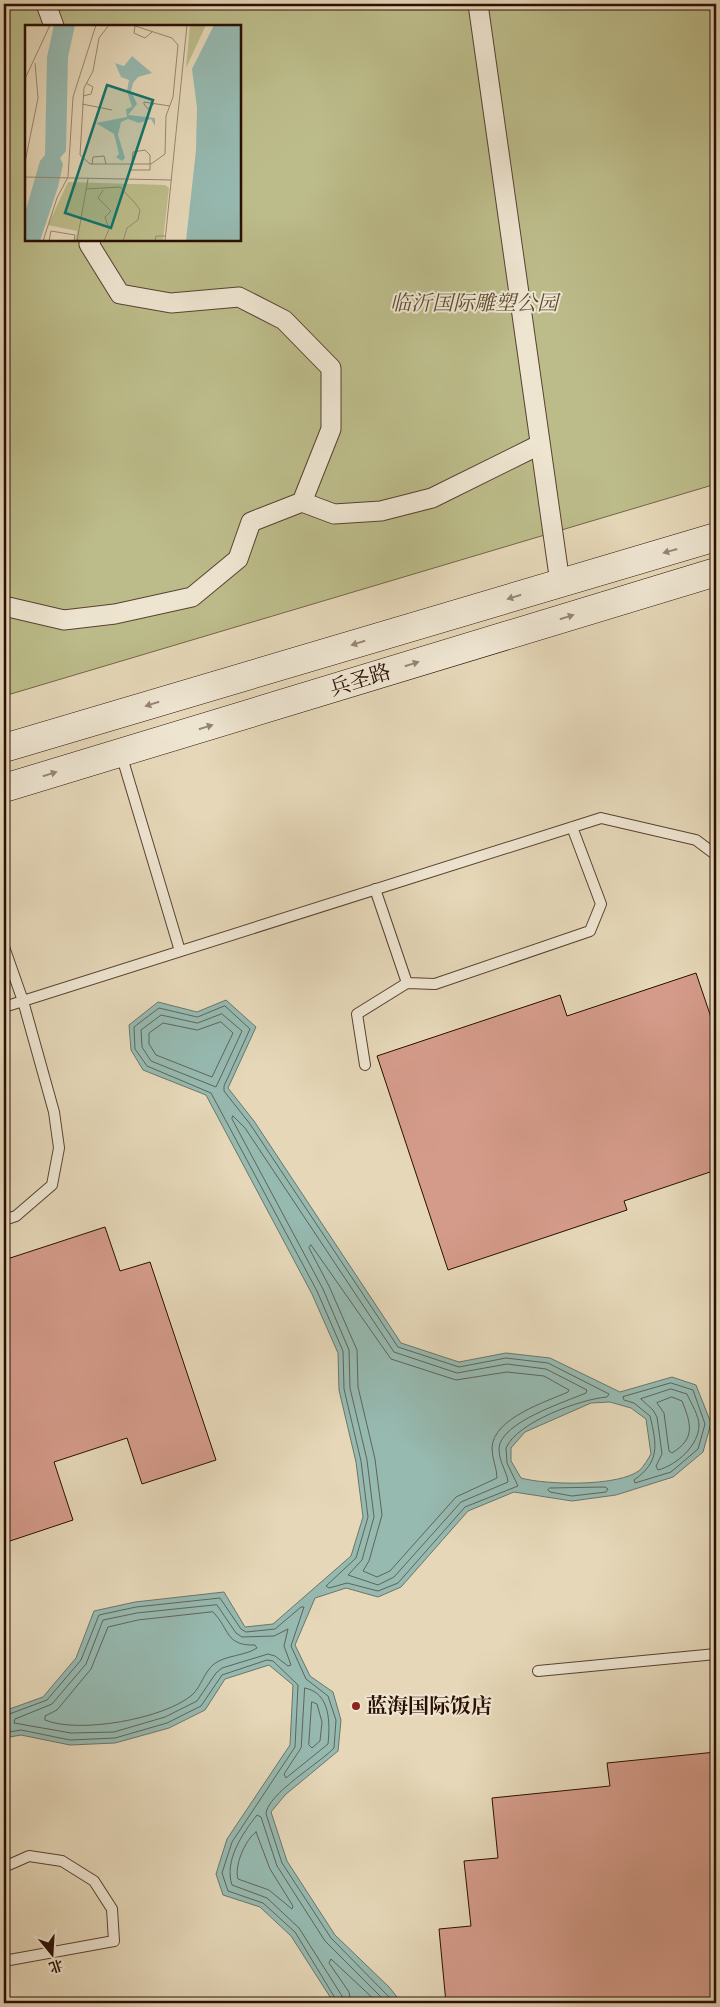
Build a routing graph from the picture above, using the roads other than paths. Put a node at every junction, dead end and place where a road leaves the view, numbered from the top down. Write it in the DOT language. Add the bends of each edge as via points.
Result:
graph roads {
  1 [pos="46,4"];
  2 [pos="478,4"];
  3 [pos="54,25"];
  4 [pos="90,241"];
  5 [pos="539,445"];
  6 [pos="302,502"];
  7 [pos="716,537"];
  8 [pos="716,572"];
  9 [pos="560,583"];
  10 [pos="4,606"];
  11 [pos="4,748"];
  12 [pos="120,753"];
  13 [pos="4,788"];
  14 [pos="572,827"];
  15 [pos="716,854"];
  16 [pos="375,889"];
  17 [pos="4,947"];
  18 [pos="180,951"];
  19 [pos="407,983"];
  20 [pos="23,1001"];
  21 [pos="4,1007"];
  22 [pos="366,1065"];
  23 [pos="4,1220"];
  24 [pos="716,1654"];
  25 [pos="538,1671"];
  26 [pos="4,1867"];
  27 [pos="4,1961"];
  1 -- 3 [label="street"];
  2 -- 5 [label="street"];
  4 -- 6 [label="street" via="120,294 171,303 239,297 284,320 331,368 331,429"];
  5 -- 6 [label="street" via="432,498 381,511 334,514"];
  5 -- 9 [label="street"];
  6 -- 10 [label="street" via="251,522 238,559 192,597 115,614 64,620"];
  7 -- 9 [label="main road, 兵圣路, one-way"];
  12 -- 8 [label="main road, 兵圣路, one-way"];
  9 -- 11 [label="main road, 兵圣路, one-way"];
  13 -- 12 [label="main road, 兵圣路, one-way"];
  12 -- 18 [label="lane"];
  14 -- 15 [label="lane" via="601,818 696,840"];
  14 -- 16 [label="lane"];
  14 -- 19 [label="lane" via="601,904 590,932 435,984"];
  16 -- 18 [label="lane"];
  16 -- 19 [label="lane"];
  17 -- 20 [label="lane"];
  18 -- 20 [label="lane"];
  19 -- 22 [label="lane" via="357,1014"];
  20 -- 21 [label="lane"];
  20 -- 23 [label="lane" via="54,1112 59,1148 52,1185 16,1216"];
  24 -- 25 [label="lane"];
  26 -- 27 [label="lane" via="29,1856 62,1861 94,1881 112,1909 114,1942"];
}
